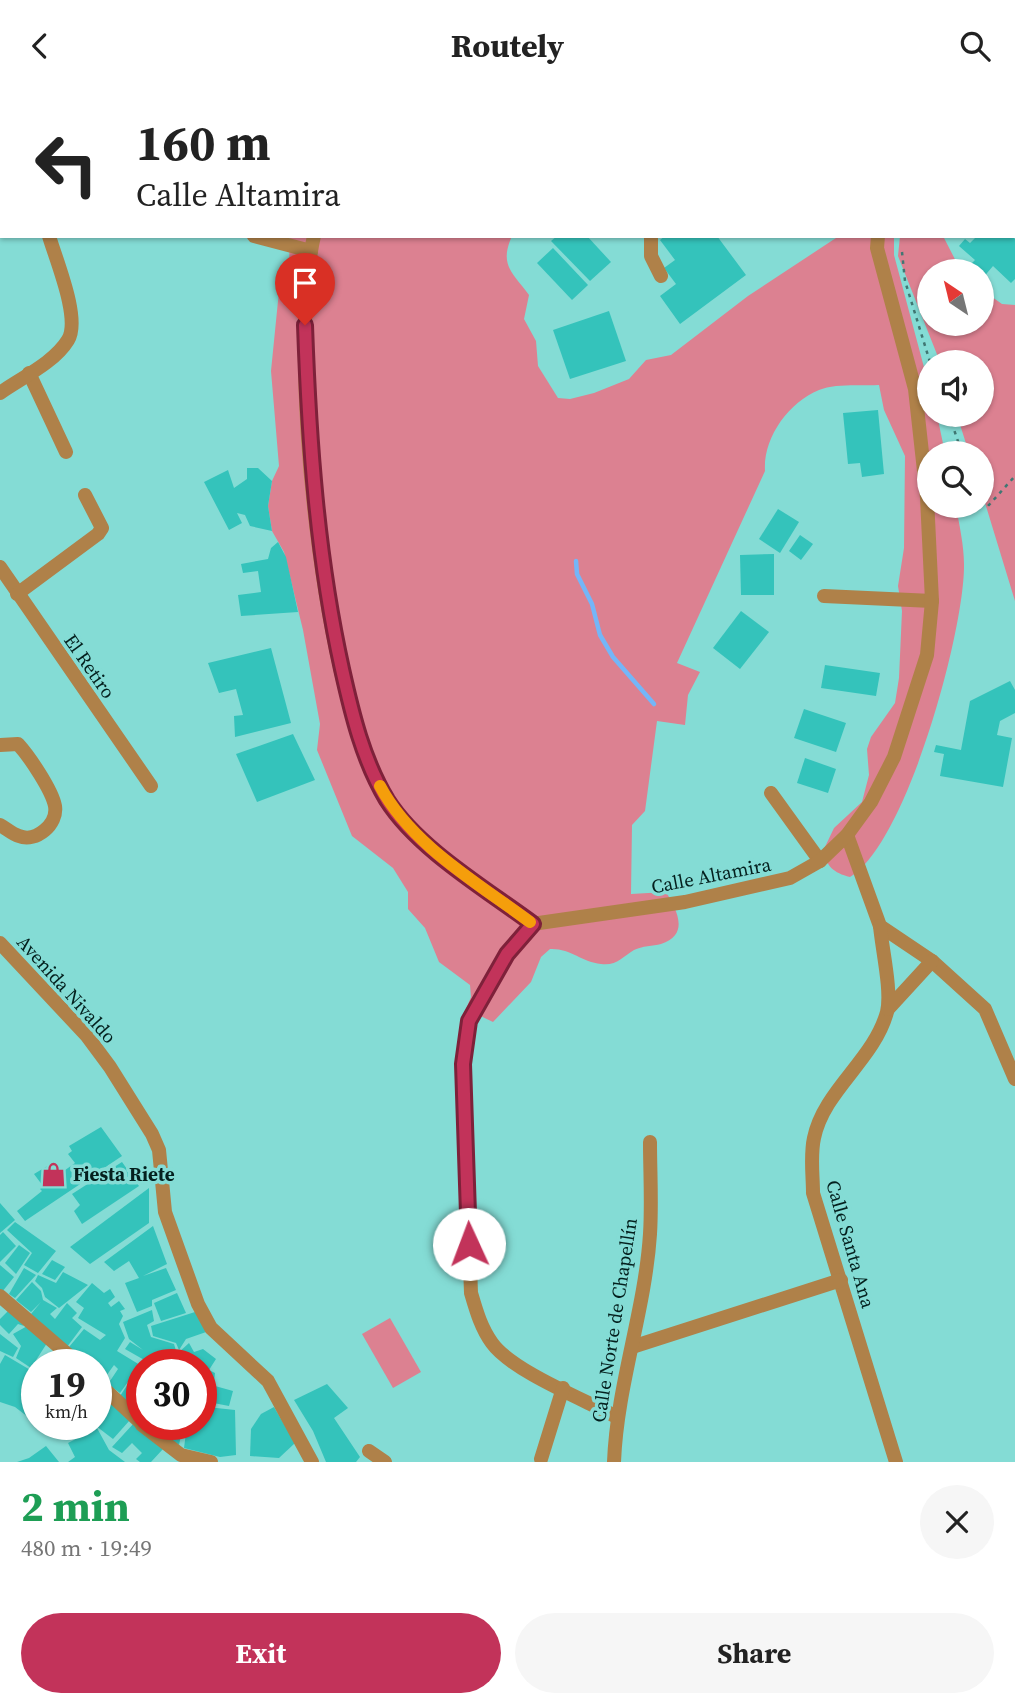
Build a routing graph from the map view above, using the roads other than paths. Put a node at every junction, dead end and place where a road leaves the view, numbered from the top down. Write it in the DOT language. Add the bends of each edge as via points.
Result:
graph roads {
  1 [pos="50,238"];
  2 [pos="271,238"];
  3 [pos="651,238"];
  4 [pos="878,238"];
  5 [pos="312,243"];
  6 [pos="661,276"];
  7 [pos="29,373"];
  8 [pos="0,393"];
  9 [pos="66,452"];
  10 [pos="85,495"];
  11 [pos="0,567"];
  12 [pos="17,594"];
  13 [pos="824,596"];
  14 [pos="932,601"];
  15 [pos="0,745"];
  16 [pos="151,786"];
  17 [pos="771,793"];
  18 [pos="0,825"];
  19 [pos="847,835"];
  20 [pos="820,860"];
  21 [pos="533,924"];
  22 [pos="880,926"];
  23 [pos="0,943"];
  24 [pos="932,961"];
  25 [pos="888,1009"];
  26 [pos="1015,1079"];
  27 [pos="650,1142"];
  28 [pos="841,1280"];
  29 [pos="0,1296"];
  30 [pos="632,1347"];
  31 [pos="61,1349"];
  32 [pos="563,1388"];
  33 [pos="112,1396"];
  34 [pos="126,1409"];
  35 [pos="617,1417"];
  36 [pos="162,1440"];
  37 [pos="369,1451"];
  38 [pos="541,1459"];
  39 [pos="211,1462"];
  40 [pos="312,1462"];
  41 [pos="384,1462"];
  42 [pos="614,1462"];
  43 [pos="895,1462"];
  1 -- 7 [label="street" via="71,311 72,332 54,355"];
  2 -- 5 [label="street"];
  3 -- 6 [label="street" via="651,256"];
  4 -- 14 [label="street, Calle Altamira" via="915,389"];
  5 -- 21 [label="street" via="305,325 316,509 328,607 366,760 388,801 429,846"];
  7 -- 8 [label="street"];
  7 -- 9 [label="street"];
  10 -- 12 [label="street" via="100,520 99,534"];
  11 -- 12 [label="street, El Retiro"];
  12 -- 16 [label="street, El Retiro"];
  13 -- 14 [label="street"];
  14 -- 19 [label="street, Calle Altamira" via="927,655 894,757 871,802"];
  15 -- 18 [label="street" via="18,744 27,754 55,804 55,816 47,830 31,839"];
  17 -- 20 [label="street"];
  19 -- 20 [label="street, Calle Altamira"];
  19 -- 22 [label="street, Calle Santa Ana"];
  20 -- 21 [label="street, Calle Altamira" via="790,878 753,888"];
  21 -- 32 [label="street" via="507,954 469,1021 463,1064 471,1293 492,1344 527,1371"];
  22 -- 24 [label="street"];
  22 -- 25 [label="street, Calle Santa Ana"];
  23 -- 40 [label="street, Avenida Nivaldo" via="87,1036 152,1134 159,1150 165,1212 198,1304 211,1328 268,1381"];
  24 -- 25 [label="street"];
  24 -- 26 [label="street" via="985,1009"];
  25 -- 28 [label="street, Calle Santa Ana" via="874,1042 823,1112 814,1138 813,1193"];
  27 -- 30 [label="street, Calle Norte de Chapellín" via="650,1234"];
  28 -- 30 [label="street"];
  28 -- 43 [label="street, Calle Santa Ana"];
  29 -- 31 [label="street"];
  30 -- 35 [label="street, Calle Norte de Chapellín"];
  32 -- 35 [label="street"];
  32 -- 38 [label="street"];
  33 -- 34 [label="street"];
  35 -- 42 [label="street, Calle Norte de Chapellín"];
  36 -- 39 [label="street" via="181,1455"];
  37 -- 41 [label="street"];
}
